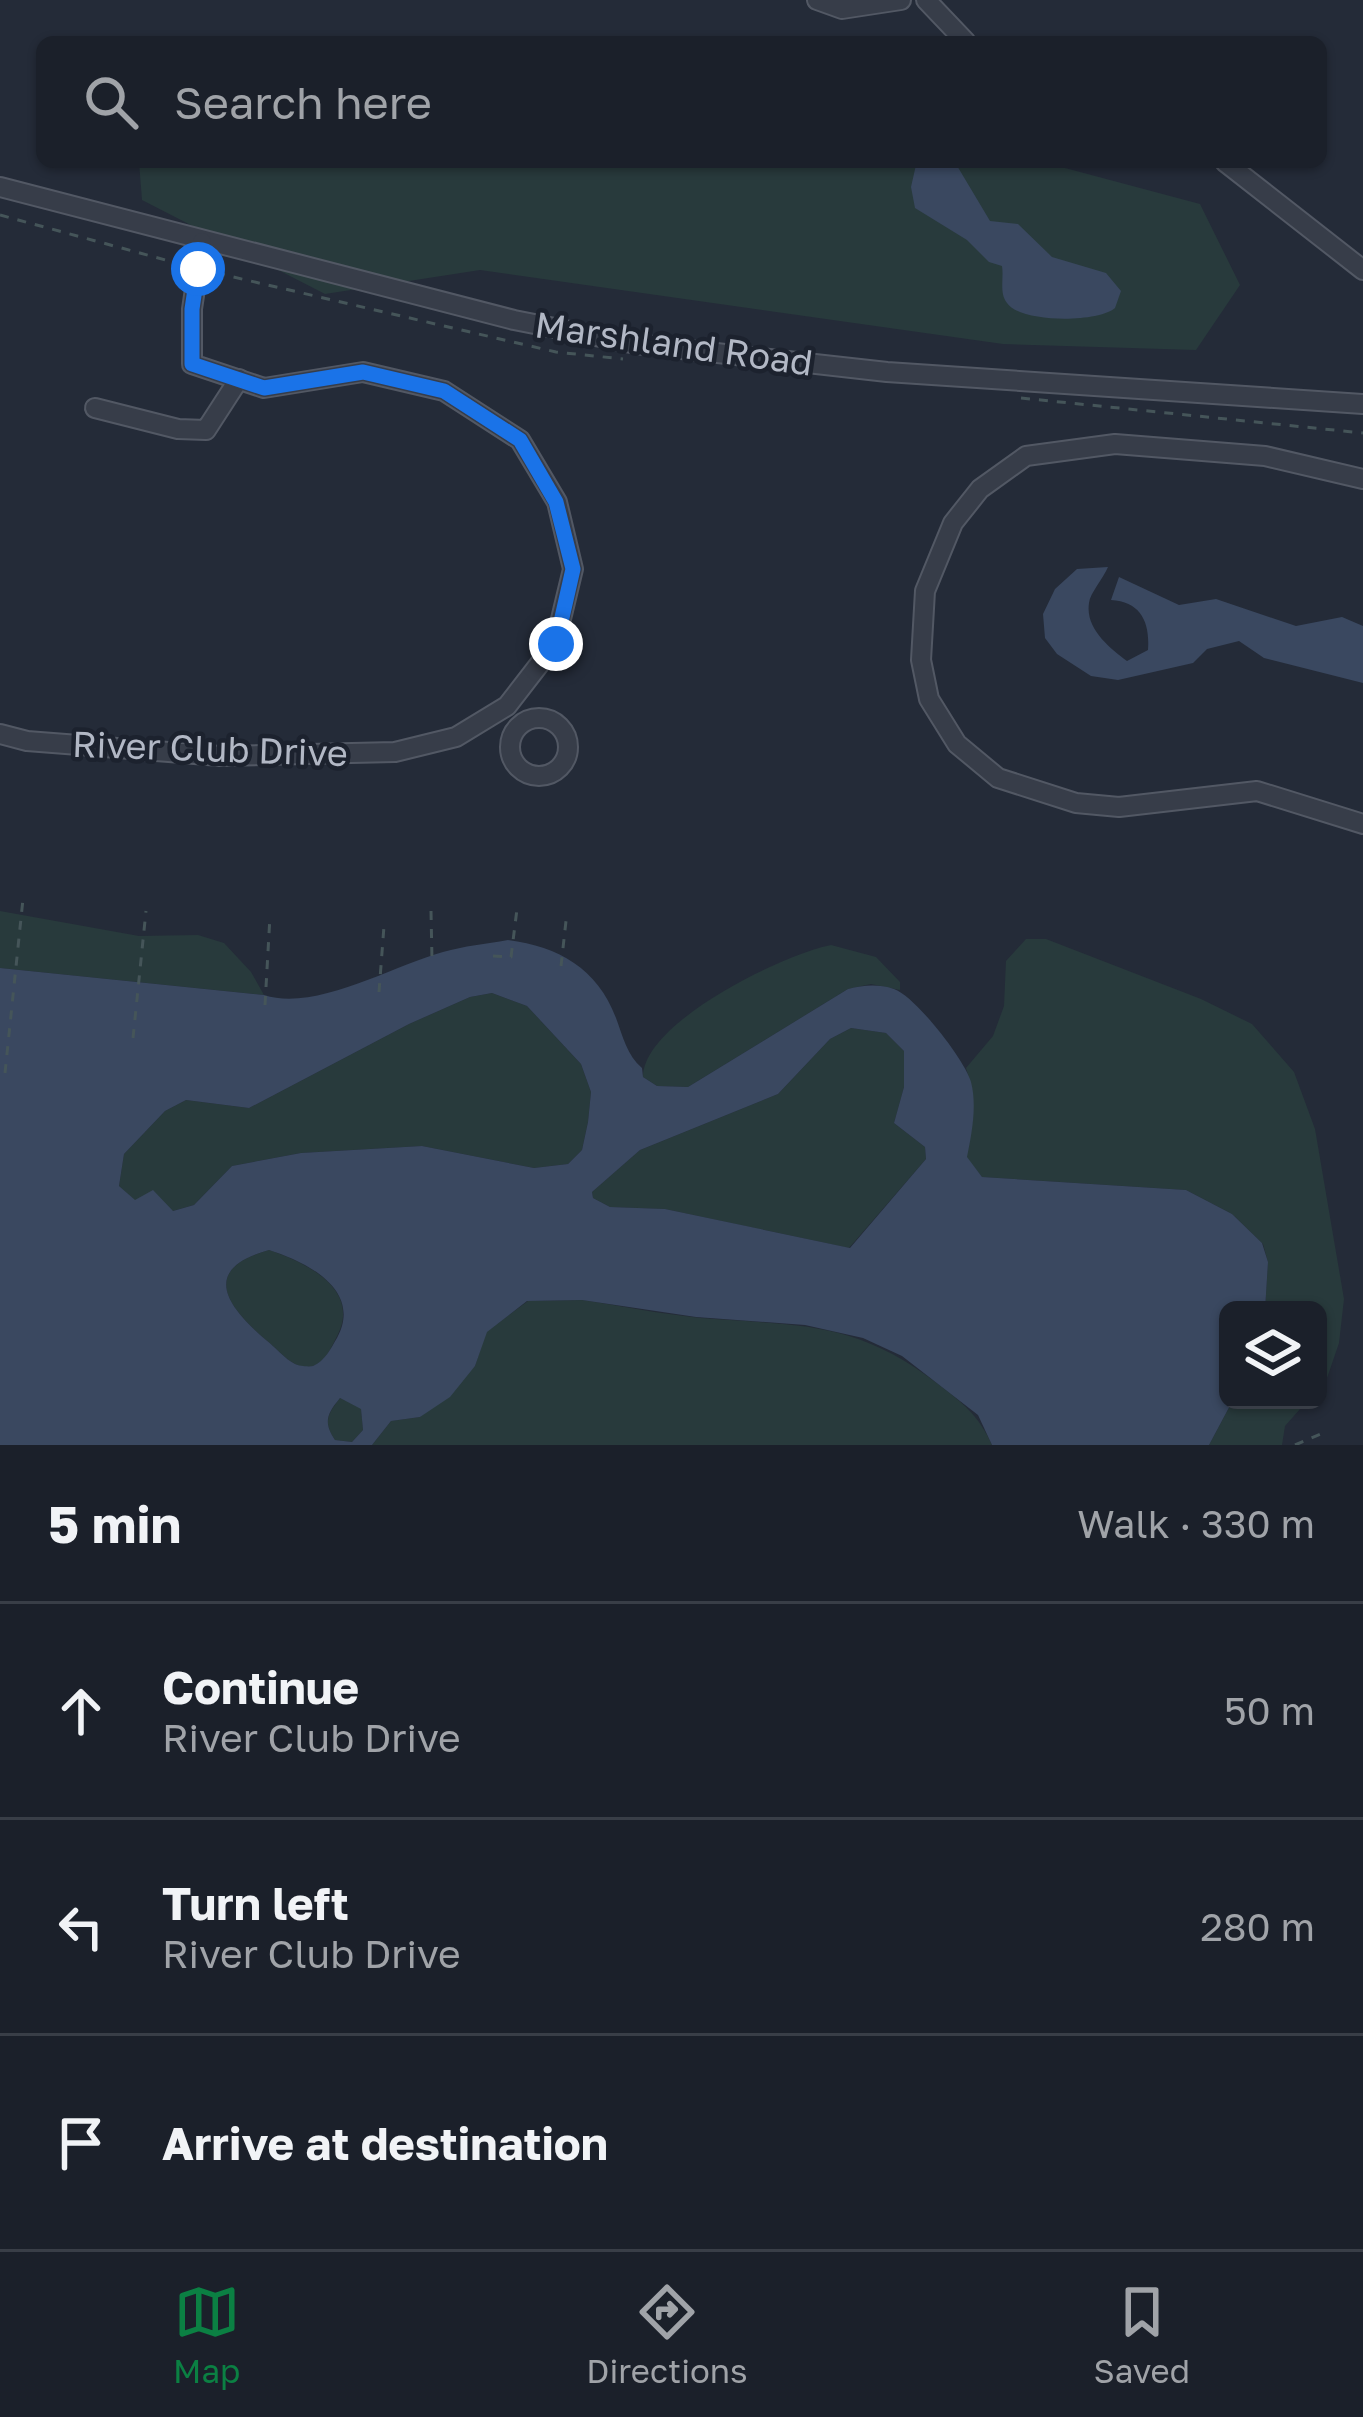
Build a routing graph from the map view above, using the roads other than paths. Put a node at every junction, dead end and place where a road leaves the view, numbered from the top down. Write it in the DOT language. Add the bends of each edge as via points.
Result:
graph roads {
  1 [pos="818,0"];
  2 [pos="901,0"];
  3 [pos="926,0"];
  4 [pos="960,36"];
  5 [pos="1233,168"];
  6 [pos="0,188"];
  7 [pos="202,242"];
  8 [pos="1363,270"];
  9 [pos="239,380"];
  10 [pos="1363,404"];
  11 [pos="94,408"];
  12 [pos="1363,478"];
  13 [pos="506,706"];
  14 [pos="521,723"];
  15 [pos="0,734"];
  16 [pos="1363,824"];
  1 -- 2 [label="street" via="842,9"];
  3 -- 4 [label="street"];
  5 -- 8 [label="street"];
  6 -- 7 [label="street, Marshland Road"];
  7 -- 9 [label="street, River Club Drive" via="192,364"];
  7 -- 10 [label="street, Marshland Road" via="636,344 887,372"];
  9 -- 11 [label="street" via="206,430"];
  9 -- 13 [label="street, River Club Drive" via="264,388 363,372 444,391 520,440 556,502 573,569 556,644"];
  12 -- 16 [label="street" via="1265,456 1115,444 1026,456 980,489 953,523 926,591 920,660 929,699 957,744 998,778 1076,803 1119,807 1257,791"];
  13 -- 14 [label="street"];
  13 -- 15 [label="street, River Club Drive" via="456,737 394,752 220,756"];
}
